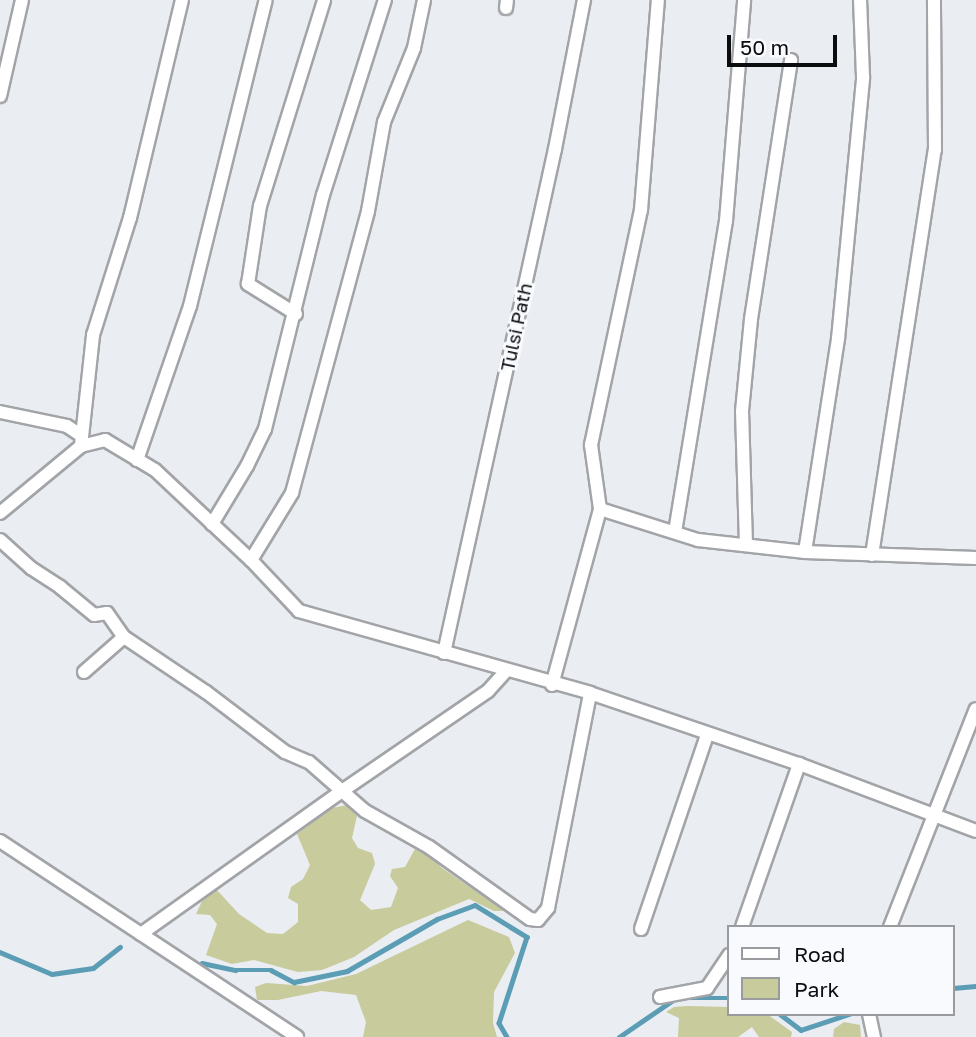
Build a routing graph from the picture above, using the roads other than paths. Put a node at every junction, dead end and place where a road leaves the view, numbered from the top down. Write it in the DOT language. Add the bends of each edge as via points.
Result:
graph roads {
  1 [pos="22,0"];
  2 [pos="182,0"];
  3 [pos="266,0"];
  4 [pos="324,0"];
  5 [pos="385,0"];
  6 [pos="424,0"];
  7 [pos="584,0"];
  8 [pos="658,0"];
  9 [pos="744,0"];
  10 [pos="860,0"];
  11 [pos="934,0"];
  12 [pos="791,60"];
  13 [pos="0,96"];
  14 [pos="296,314"];
  15 [pos="0,412"];
  16 [pos="82,441"];
  17 [pos="138,460"];
  18 [pos="600,509"];
  19 [pos="0,513"];
  20 [pos="212,524"];
  21 [pos="675,532"];
  22 [pos="0,540"];
  23 [pos="746,545"];
  24 [pos="805,552"];
  25 [pos="872,555"];
  26 [pos="976,558"];
  27 [pos="251,560"];
  28 [pos="124,637"];
  29 [pos="444,653"];
  30 [pos="506,671"];
  31 [pos="84,672"];
  32 [pos="552,685"];
  33 [pos="590,694"];
  34 [pos="976,709"];
  35 [pos="707,735"];
  36 [pos="799,764"];
  37 [pos="342,791"];
  38 [pos="935,814"];
  39 [pos="976,831"];
  40 [pos="0,841"];
  41 [pos="743,925"];
  42 [pos="891,925"];
  43 [pos="641,929"];
  44 [pos="141,934"];
  45 [pos="727,959"];
  46 [pos="660,997"];
  47 [pos="869,1016"];
  48 [pos="297,1037"];
  49 [pos="874,1037"];
  1 -- 13 [label="street"];
  2 -- 16 [label="street" via="130,218 93,335"];
  3 -- 17 [label="street" via="190,306"];
  4 -- 14 [label="street" via="260,206 248,284"];
  5 -- 14 [label="street" via="323,195"];
  6 -- 27 [label="street" via="414,48 384,122 368,211 292,493"];
  7 -- 29 [label="street, Tulsi Path"];
  8 -- 18 [label="street" via="641,210 591,445"];
  9 -- 21 [label="street" via="726,222"];
  10 -- 24 [label="street" via="863,78 840,325"];
  11 -- 25 [label="street" via="935,150"];
  12 -- 23 [label="street" via="748,345 742,411"];
  14 -- 20 [label="street" via="265,429"];
  15 -- 16 [label="street" via="67,426"];
  16 -- 17 [label="street" via="105,440"];
  16 -- 19 [label="street"];
  17 -- 20 [label="street"];
  18 -- 21 [label="street"];
  18 -- 32 [label="street"];
  20 -- 27 [label="street"];
  21 -- 23 [label="street" via="698,540"];
  22 -- 28 [label="street" via="94,615 107,613"];
  23 -- 24 [label="street"];
  24 -- 25 [label="street"];
  25 -- 26 [label="street"];
  27 -- 29 [label="street" via="299,611"];
  28 -- 31 [label="street"];
  28 -- 37 [label="street" via="285,752 309,762"];
  29 -- 30 [label="street"];
  30 -- 32 [label="street"];
  30 -- 37 [label="street" via="488,691"];
  32 -- 33 [label="street"];
  33 -- 35 [label="street"];
  33 -- 37 [label="street" via="548,908 538,920 530,919 429,847 365,811"];
  34 -- 38 [label="street"];
  35 -- 36 [label="street"];
  35 -- 43 [label="street"];
  36 -- 38 [label="street"];
  36 -- 41 [label="street"];
  37 -- 44 [label="street"];
  38 -- 39 [label="street"];
  38 -- 42 [label="street"];
  40 -- 44 [label="street"];
  44 -- 48 [label="street"];
  45 -- 46 [label="street" via="707,988"];
  47 -- 49 [label="street"];
}
